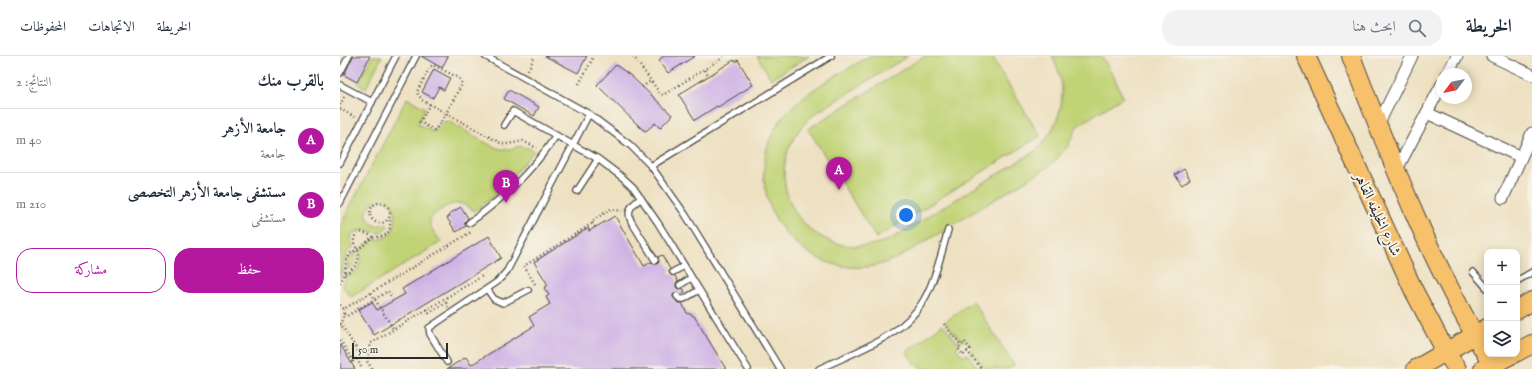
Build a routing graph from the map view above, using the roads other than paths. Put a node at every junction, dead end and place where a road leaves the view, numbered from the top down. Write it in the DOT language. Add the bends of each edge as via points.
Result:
graph roads {
  1 [pos="349,56"];
  2 [pos="396,56"];
  3 [pos="416,56"];
  4 [pos="485,56"];
  5 [pos="831,56"];
  6 [pos="1351,56"];
  7 [pos="1412,56"];
  8 [pos="1456,56"];
  9 [pos="1492,56"];
  10 [pos="1308,57"];
  11 [pos="1450,68"];
  12 [pos="340,73"];
  13 [pos="1532,75"];
  14 [pos="340,85"];
  15 [pos="1436,96"];
  16 [pos="372,102"];
  17 [pos="1427,113"];
  18 [pos="589,114"];
  19 [pos="504,125"];
  20 [pos="1378,125"];
  21 [pos="1532,133"];
  22 [pos="556,136"];
  23 [pos="572,144"];
  24 [pos="1521,157"];
  25 [pos="598,159"];
  26 [pos="340,163"];
  27 [pos="651,166"];
  28 [pos="1396,171"];
  29 [pos="577,192"];
  30 [pos="641,198"];
  31 [pos="1503,198"];
  32 [pos="340,203"];
  33 [pos="469,223"];
  34 [pos="948,230"];
  35 [pos="655,260"];
  36 [pos="684,266"];
  37 [pos="673,272"];
  38 [pos="1472,272"];
  39 [pos="1532,272"];
  40 [pos="691,278"];
  41 [pos="1520,279"];
  42 [pos="680,285"];
  43 [pos="1484,285"];
  44 [pos="488,289"];
  45 [pos="528,290"];
  46 [pos="699,290"];
  47 [pos="677,296"];
  48 [pos="1481,331"];
  49 [pos="1521,347"];
  50 [pos="1446,352"];
  51 [pos="447,362"];
  52 [pos="1490,367"];
  53 [pos="748,369"];
  54 [pos="780,369"];
  55 [pos="819,369"];
  56 [pos="1416,369"];
  57 [pos="1457,369"];
  1 -- 12 [label="lane"];
  2 -- 16 [label="lane"];
  3 -- 32 [label="lane"];
  4 -- 18 [label="lane"];
  5 -- 27 [label="lane"];
  6 -- 20 [label="main road"];
  7 -- 20 [label="street"];
  8 -- 11 [label="street"];
  9 -- 13 [label="street"];
  10 -- 50 [label="main road, شارع الخليفه القاهر" via="1414,292"];
  14 -- 16 [label="lane"];
  15 -- 17 [label="street"];
  16 -- 26 [label="lane"];
  17 -- 24 [label="street"];
  17 -- 28 [label="street"];
  18 -- 23 [label="lane"];
  18 -- 27 [label="lane" via="630,144"];
  19 -- 22 [label="lane" via="513,111"];
  20 -- 28 [label="main road"];
  21 -- 24 [label="street"];
  22 -- 23 [label="lane"];
  22 -- 33 [label="lane" via="514,187"];
  23 -- 25 [label="lane"];
  23 -- 44 [label="lane" via="507,271"];
  24 -- 31 [label="street"];
  25 -- 29 [label="lane"];
  25 -- 30 [label="lane" via="622,176"];
  27 -- 54 [label="lane" via="685,214"];
  28 -- 48 [label="main road" via="1436,264"];
  30 -- 35 [label="lane" via="631,206 629,216"];
  30 -- 36 [label="lane"];
  34 -- 55 [label="lane" via="932,284 912,317 890,335"];
  36 -- 37 [label="lane"];
  36 -- 40 [label="lane"];
  38 -- 43 [label="lane"];
  39 -- 41 [label="lane"];
  40 -- 42 [label="lane"];
  40 -- 46 [label="lane"];
  44 -- 45 [label="lane" via="494,299 503,302"];
  44 -- 51 [label="lane" via="429,328"];
  46 -- 47 [label="lane" via="682,299"];
  46 -- 53 [label="lane"];
  48 -- 50 [label="main road"];
  48 -- 52 [label="main road"];
  49 -- 52 [label="main road"];
  50 -- 56 [label="main road"];
  50 -- 57 [label="main road, شارع الخليفه القاهر"];
}
